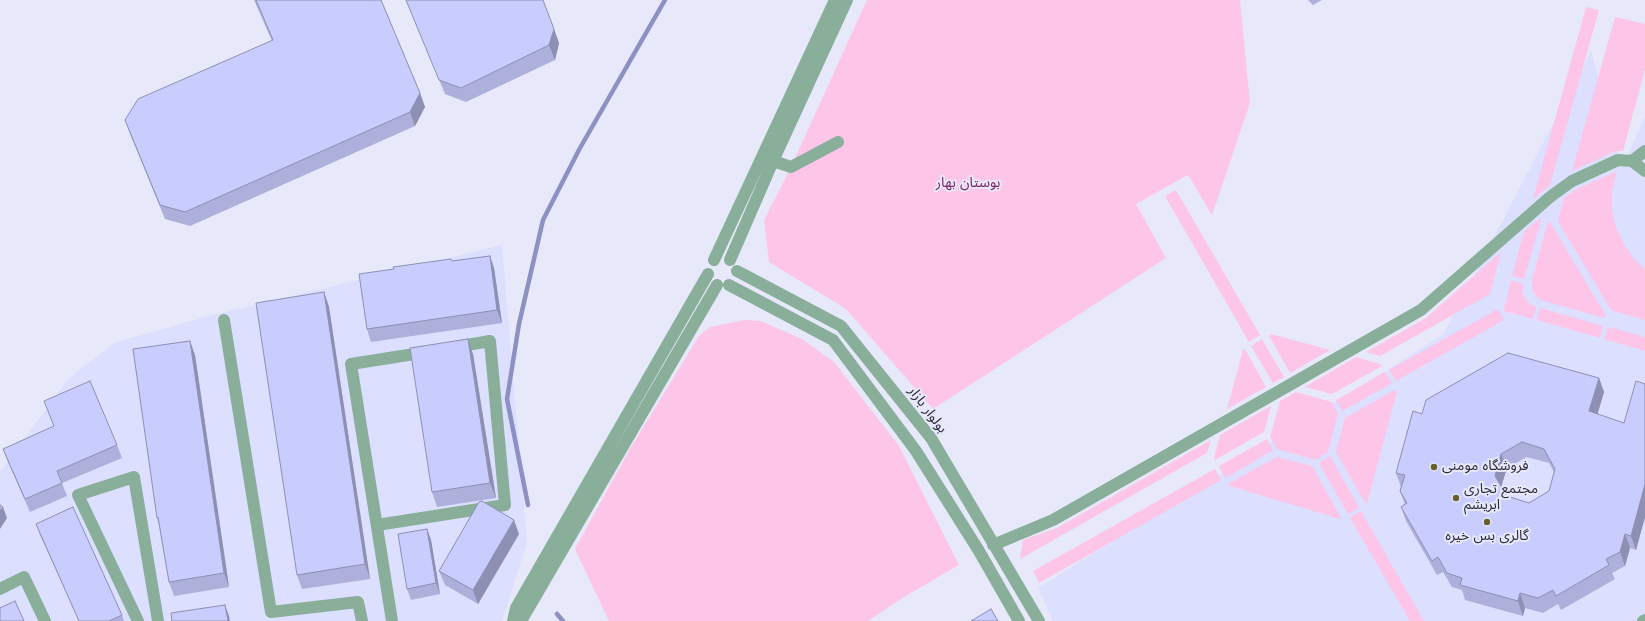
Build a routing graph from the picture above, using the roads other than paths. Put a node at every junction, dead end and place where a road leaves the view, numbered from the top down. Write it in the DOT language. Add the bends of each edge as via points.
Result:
graph roads {
  1 [pos="835,0"];
  2 [pos="847,0"];
  3 [pos="838,142"];
  4 [pos="1645,151"];
  5 [pos="773,161"];
  6 [pos="1632,161"];
  7 [pos="1645,171"];
  8 [pos="714,260"];
  9 [pos="730,260"];
  10 [pos="737,271"];
  11 [pos="708,274"];
  12 [pos="729,285"];
  13 [pos="717,286"];
  14 [pos="224,320"];
  15 [pos="376,525"];
  16 [pos="993,545"];
  17 [pos="0,589"];
  18 [pos="45,621"];
  19 [pos="138,621"];
  20 [pos="158,621"];
  21 [pos="362,621"];
  22 [pos="392,621"];
  23 [pos="513,621"];
  24 [pos="521,621"];
  25 [pos="1019,621"];
  26 [pos="1038,621"];
  1 -- 8 [label="street"];
  2 -- 5 [label="street"];
  3 -- 5 [label="street" via="791,167"];
  4 -- 6 [label="street"];
  5 -- 9 [label="street"];
  6 -- 7 [label="street"];
  6 -- 16 [label="street" via="1618,160 1572,181 1551,196 1421,310 1053,520"];
  8 -- 9 [label="street"];
  8 -- 11 [label="street" via="707,269"];
  9 -- 10 [label="street"];
  10 -- 12 [label="street" via="735,279"];
  10 -- 16 [label="street, بولوار بازار" via="841,326 931,438"];
  11 -- 13 [label="street"];
  11 -- 23 [label="street" via="516,608"];
  12 -- 13 [label="street"];
  12 -- 25 [label="street" via="833,340 916,451 979,551"];
  13 -- 24 [label="street"];
  14 -- 21 [label="street" via="271,612 358,602"];
  15 -- 15 [label="street" via="351,364 490,341 505,504"];
  15 -- 22 [label="street"];
  16 -- 26 [label="street, بولوار بازار"];
  17 -- 18 [label="street" via="24,577"];
  19 -- 20 [label="street" via="78,495 134,477"];
}
